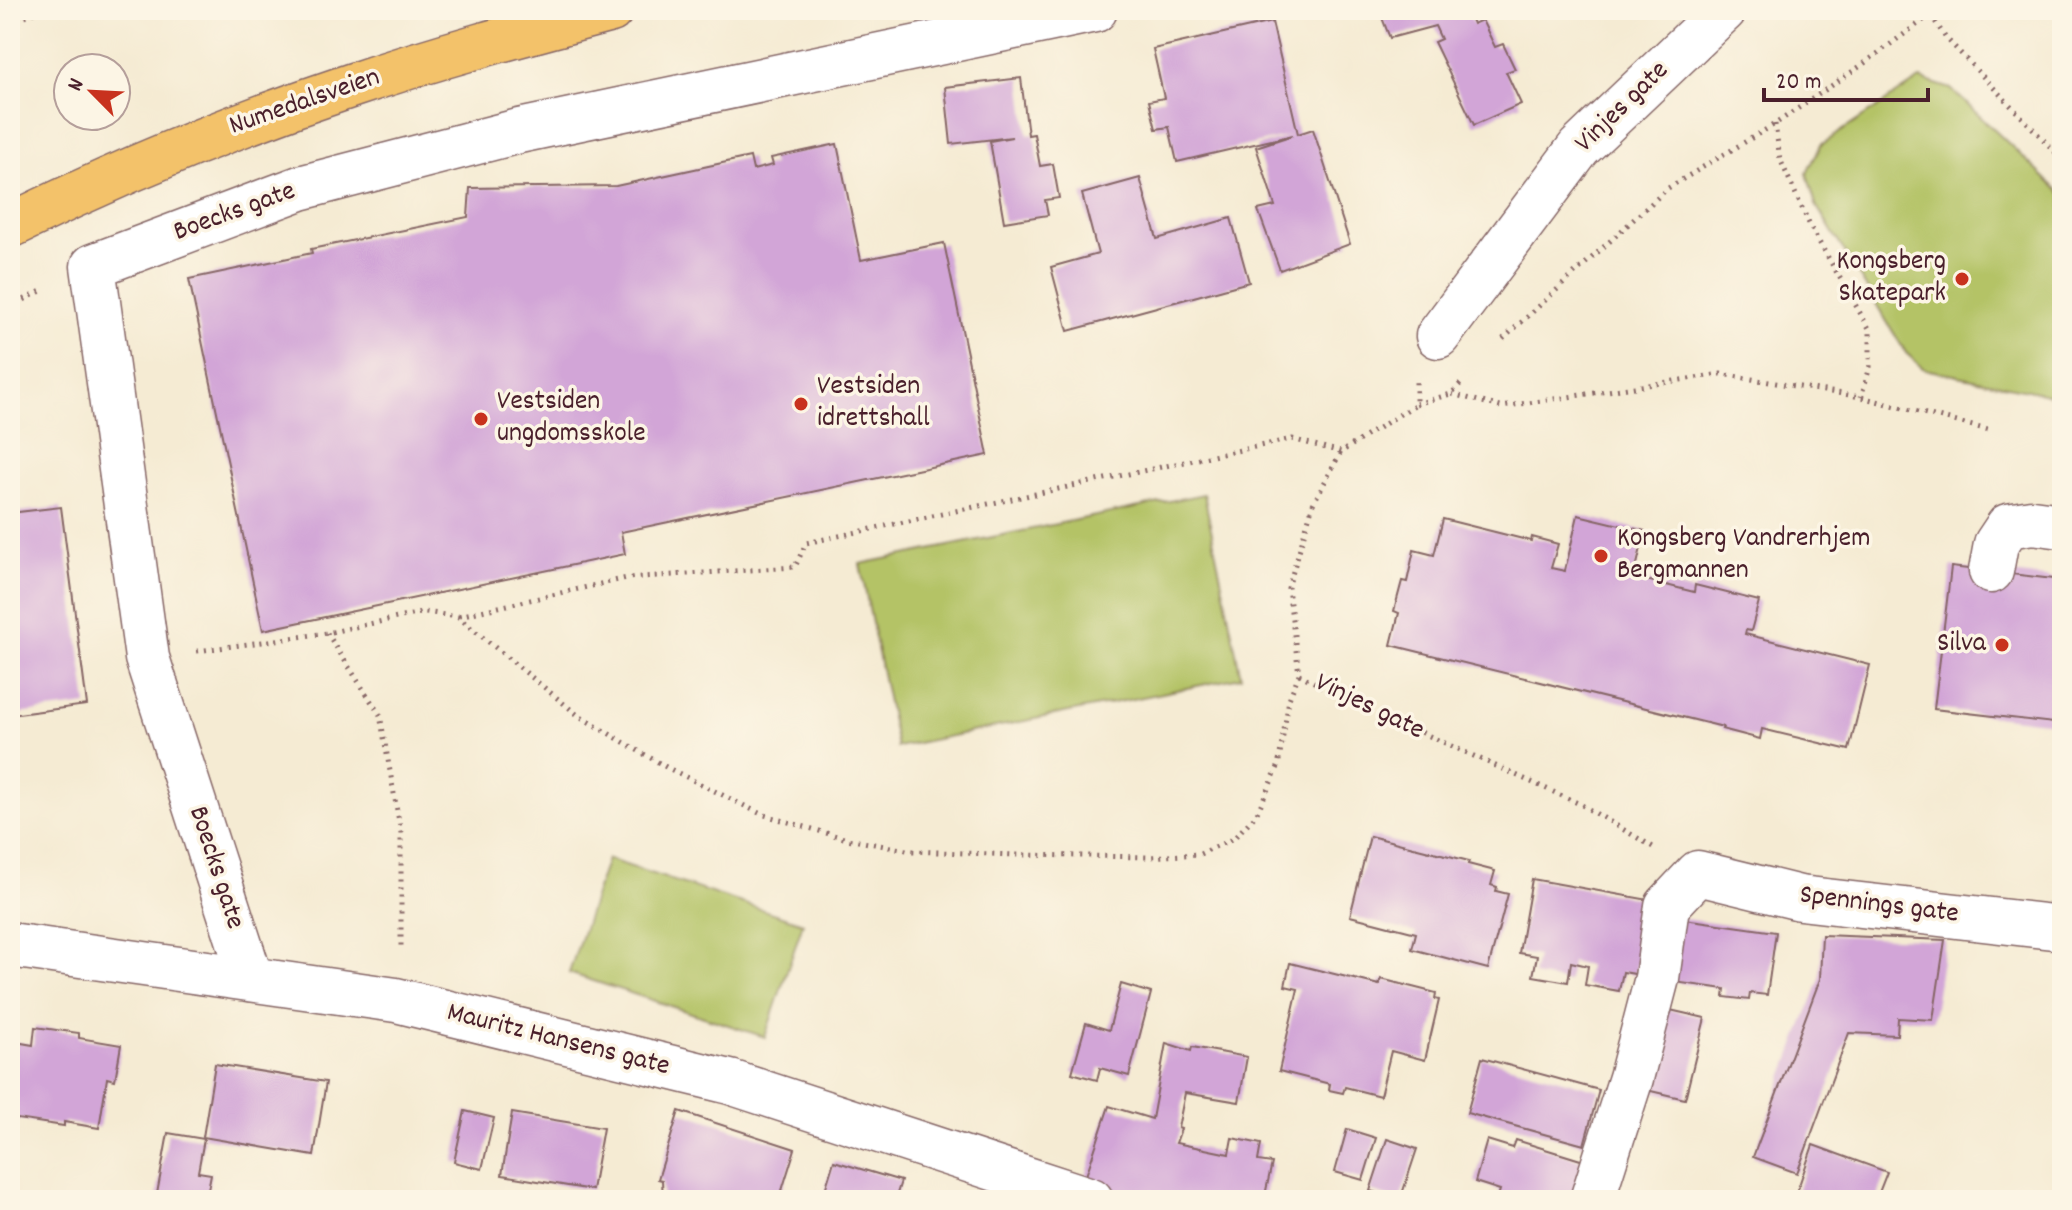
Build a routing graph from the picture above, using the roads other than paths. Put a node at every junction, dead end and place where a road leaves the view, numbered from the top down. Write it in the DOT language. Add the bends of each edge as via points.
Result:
graph roads {
  1 [pos="611,10"];
  2 [pos="1095,10"];
  3 [pos="1724,10"];
  4 [pos="10,226"];
  5 [pos="1438,336"];
  6 [pos="2062,526"];
  7 [pos="1991,571"];
  8 [pos="2062,928"];
  9 [pos="10,945"];
  10 [pos="251,979"];
  11 [pos="1091,1200"];
  12 [pos="1592,1200"];
  1 -- 4 [label="main road, Numedalsveien" via="354,84 235,127"];
  2 -- 10 [label="street, Boecks gate" via="519,131 300,188 93,266 147,658"];
  3 -- 5 [label="street, Vinjes gate" via="1579,148"];
  6 -- 7 [label="street" via="2008,526 1996,544"];
  8 -- 12 [label="street, Spennings gate" via="1800,898 1698,873 1667,906 1657,978"];
  9 -- 10 [label="street, Mauritz Hansens gate"];
  10 -- 11 [label="street, Mauritz Hansens gate" via="396,1000 730,1082"];
}
